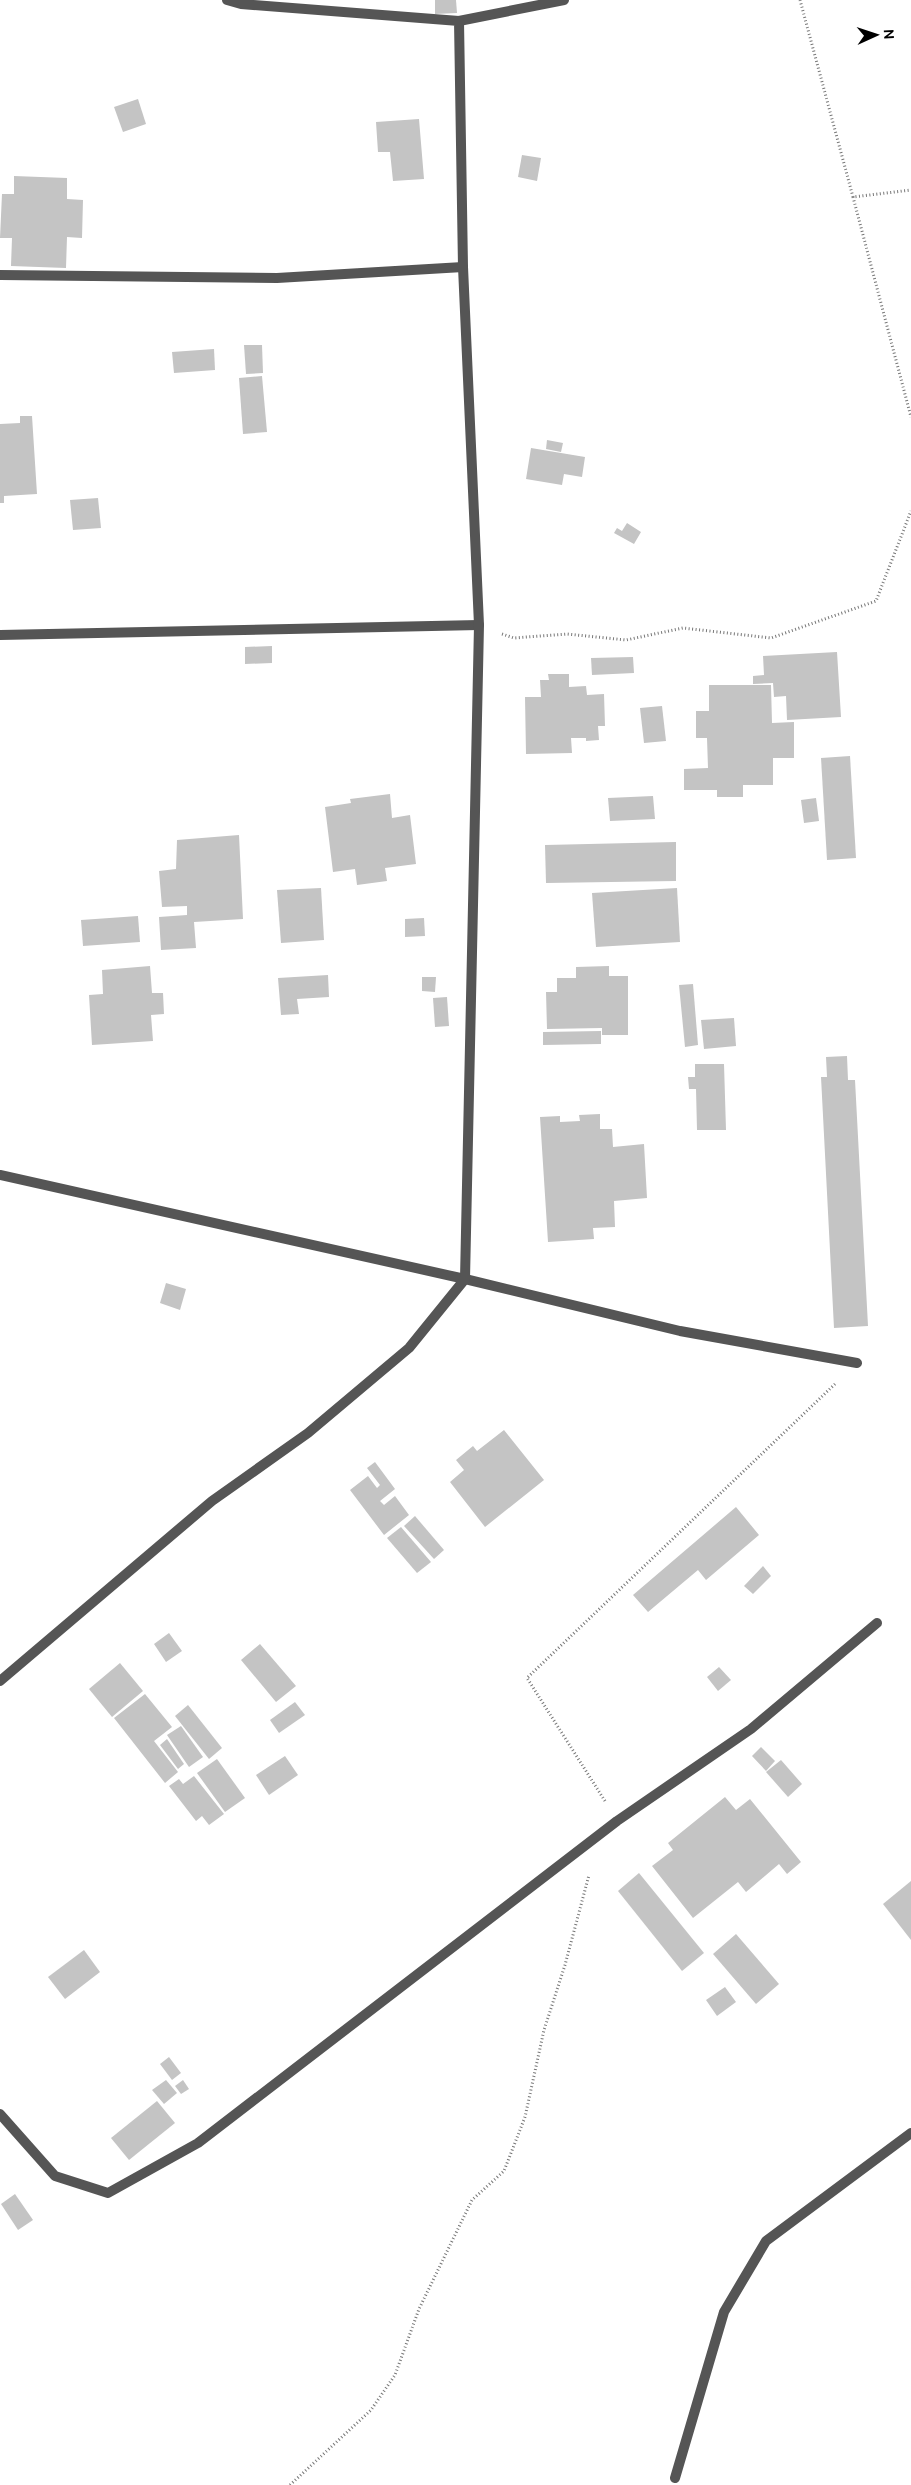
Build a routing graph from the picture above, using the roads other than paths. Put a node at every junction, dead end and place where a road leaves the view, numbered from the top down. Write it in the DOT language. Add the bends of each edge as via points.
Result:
graph roads {
  1 [pos="227,0"];
  2 [pos="564,0"];
  3 [pos="459,21"];
  4 [pos="463,267"];
  5 [pos="0,275"];
  6 [pos="479,625"];
  7 [pos="0,635"];
  8 [pos="0,1175"];
  9 [pos="465,1279"];
  10 [pos="857,1363"];
  11 [pos="877,1623"];
  12 [pos="0,1681"];
  13 [pos="0,2114"];
  14 [pos="911,2133"];
  15 [pos="675,2478"];
  1 -- 3 [label="street" via="241,4"];
  2 -- 3 [label="street"];
  3 -- 4 [label="street"];
  4 -- 5 [label="street" via="277,278"];
  4 -- 6 [label="street"];
  6 -- 7 [label="street"];
  6 -- 9 [label="street"];
  8 -- 9 [label="street"];
  9 -- 10 [label="street" via="680,1331"];
  9 -- 12 [label="street" via="409,1348 308,1433 212,1500"];
  11 -- 13 [label="street" via="751,1729 617,1821 198,2143 108,2193 55,2176"];
  14 -- 15 [label="street" via="766,2241 724,2312"];
}
